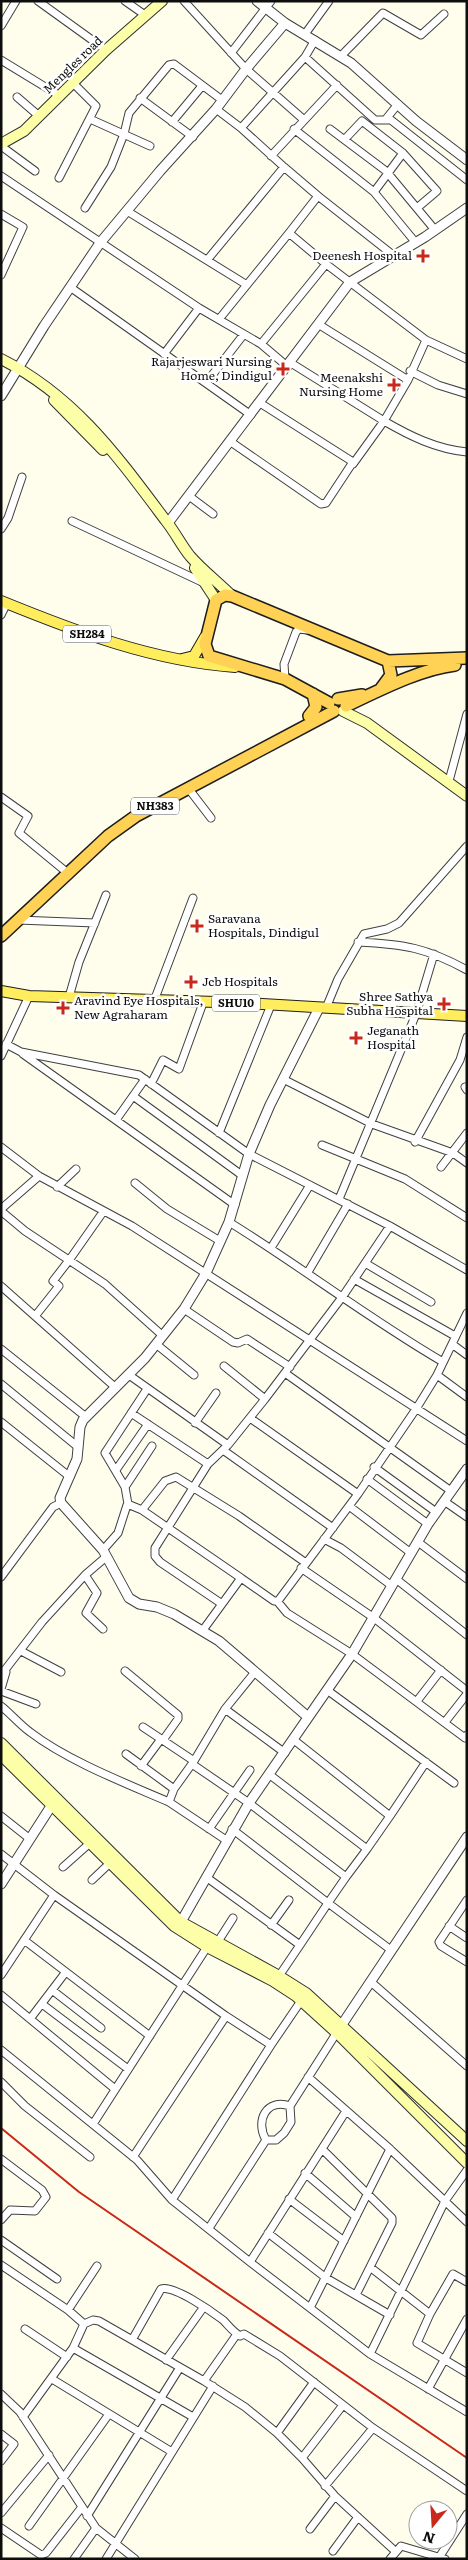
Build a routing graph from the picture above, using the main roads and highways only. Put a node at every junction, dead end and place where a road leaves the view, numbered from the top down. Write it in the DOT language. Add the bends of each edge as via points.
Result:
graph roads {
  1 [pos="162,1"];
  2 [pos="1,145"];
  3 [pos="1,359"];
  4 [pos="117,462"];
  5 [pos="232,596"];
  6 [pos="216,600"];
  7 [pos="4,602"];
  8 [pos="206,636"];
  9 [pos="467,658"];
  10 [pos="176,659"];
  11 [pos="388,661"];
  12 [pos="467,664"];
  13 [pos="241,668"];
  14 [pos="376,692"];
  15 [pos="313,694"];
  16 [pos="336,706"];
  17 [pos="309,716"];
  18 [pos="467,796"];
  19 [pos="1,924"];
  20 [pos="1,936"];
  21 [pos="2,992"];
  22 [pos="467,1016"];
  23 [pos="1,1743"];
  24 [pos="1,1755"];
  25 [pos="55,1802"];
  26 [pos="179,1925"];
  27 [pos="212,1944"];
  28 [pos="304,1997"];
  29 [pos="338,2030"];
  30 [pos="467,2141"];
  31 [pos="467,2163"];
  1 -- 2 [label="main road, Mengles road" via="16,137"];
  3 -- 4 [label="main road" via="71,406 93,428"];
  4 -- 5 [label="main road" via="190,555"];
  4 -- 6 [label="main road"];
  5 -- 6 [label="highway" via="225,595"];
  5 -- 11 [label="highway"];
  6 -- 8 [label="highway"];
  7 -- 10 [label="main road, SH284" via="122,646"];
  8 -- 10 [label="main road" via="194,656"];
  8 -- 13 [label="highway" via="205,651 209,656"];
  9 -- 11 [label="highway"];
  10 -- 13 [label="main road, SH284"];
  11 -- 14 [label="highway" via="391,675"];
  12 -- 14 [label="highway" via="439,668"];
  13 -- 15 [label="highway" via="285,679"];
  14 -- 16 [label="highway"];
  15 -- 16 [label="highway"];
  15 -- 17 [label="highway" via="316,707"];
  16 -- 17 [label="highway, NH383"];
  16 -- 18 [label="main road" via="367,723"];
  16 -- 20 [label="highway, NH383" via="122,826"];
  17 -- 19 [label="highway, NH383" via="135,810 103,833"];
  21 -- 22 [label="main road, SHU10" via="29,996"];
  23 -- 25 [label="main road"];
  24 -- 25 [label="main road"];
  25 -- 26 [label="main road"];
  25 -- 26 [label="main road" via="110,1863"];
  26 -- 27 [label="main road"];
  27 -- 28 [label="main road"];
  27 -- 28 [label="main road" via="279,1976"];
  28 -- 29 [label="main road"];
  29 -- 30 [label="main road"];
  29 -- 31 [label="main road"];
}
